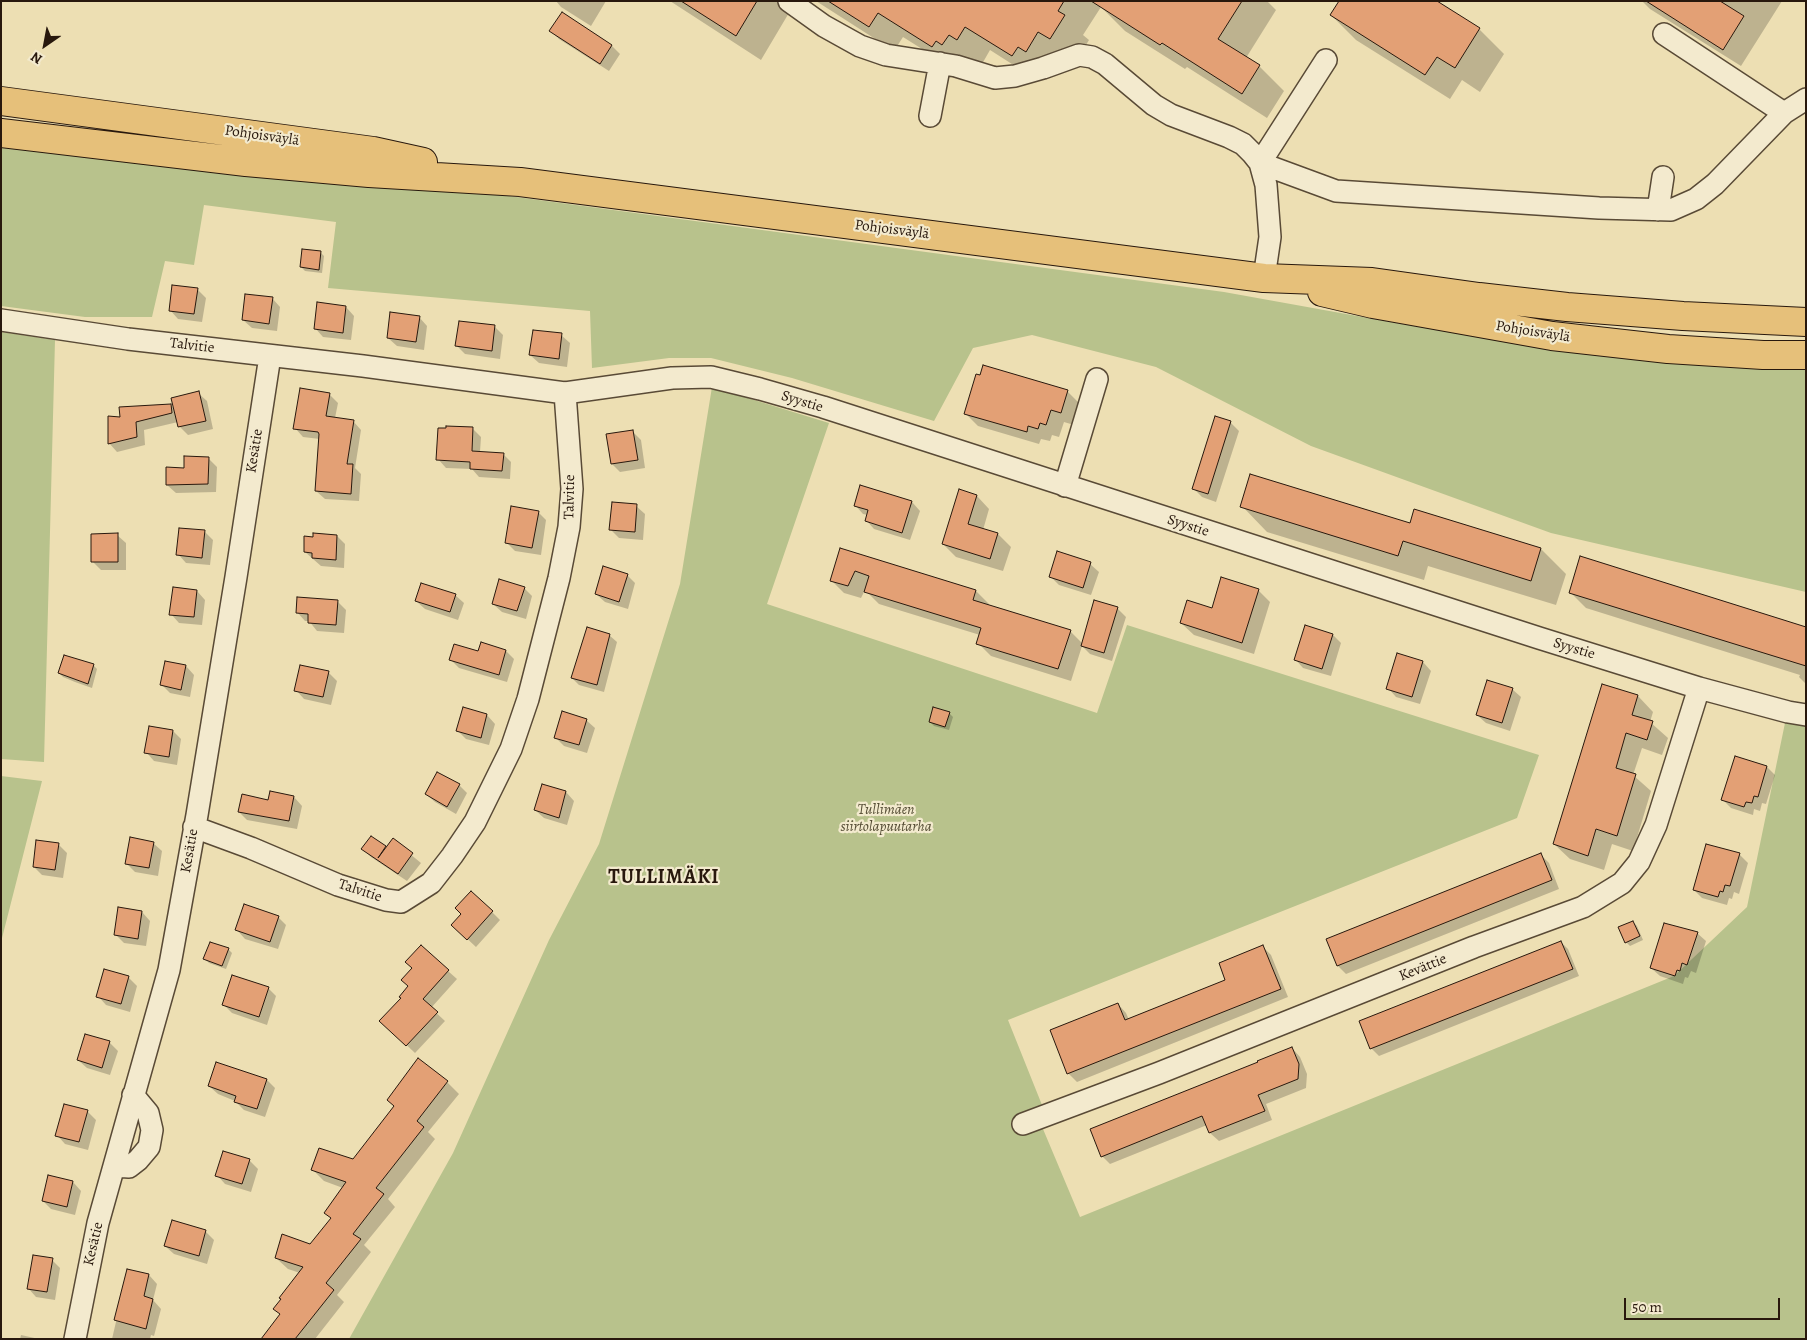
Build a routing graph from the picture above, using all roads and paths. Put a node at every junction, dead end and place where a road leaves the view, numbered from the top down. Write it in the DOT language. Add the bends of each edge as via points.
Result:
graph roads {
  1 [pos="790,1"];
  2 [pos="1664,34"];
  3 [pos="1326,60"];
  4 [pos="940,64"];
  5 [pos="1806,99"];
  6 [pos="1,101"];
  7 [pos="1784,113"];
  8 [pos="930,116"];
  9 [pos="1,133"];
  10 [pos="1260,163"];
  11 [pos="1663,177"];
  12 [pos="520,182"];
  13 [pos="1658,210"];
  14 [pos="1264,278"];
  15 [pos="1,320"];
  16 [pos="1806,322"];
  17 [pos="1806,355"];
  18 [pos="270,356"];
  19 [pos="1097,379"];
  20 [pos="565,393"];
  21 [pos="1065,486"];
  22 [pos="1699,688"];
  23 [pos="1806,715"];
  24 [pos="194,827"];
  25 [pos="133,1095"];
  26 [pos="1023,1124"];
  27 [pos="114,1166"];
  28 [pos="75,1339"];
  1 -- 4 [label="street" via="824,26 860,46 886,55"];
  2 -- 7 [label="street"];
  3 -- 10 [label="street"];
  4 -- 8 [label="street"];
  4 -- 10 [label="street" via="995,78 1015,76 1079,55 1092,57 1154,105 1243,144"];
  5 -- 7 [label="street"];
  6 -- 12 [label="main road, Pohjoisväylä" via="373,152"];
  7 -- 13 [label="street" via="1715,184 1696,199 1671,210"];
  9 -- 12 [label="main road, Pohjoisväylä" via="246,162"];
  10 -- 13 [label="street" via="1336,191"];
  10 -- 14 [label="street" via="1266,185 1270,237"];
  11 -- 13 [label="street"];
  12 -- 14 [label="main road, Pohjoisväylä"];
  14 -- 16 [label="main road, Pohjoisväylä" via="1372,282 1567,307"];
  14 -- 17 [label="main road, Pohjoisväylä" via="1372,304 1552,336 1668,349"];
  15 -- 18 [label="street, Talvitie"];
  18 -- 20 [label="street, Talvitie"];
  18 -- 24 [label="street, Kesätie"];
  19 -- 21 [label="street"];
  20 -- 21 [label="street, Syystie" via="672,378 710,377 823,407"];
  20 -- 24 [label="street, Talvitie" via="572,489 569,527 528,699 511,749 475,822 430,883 401,902 386,900 338,885"];
  21 -- 22 [label="street, Syystie"];
  22 -- 23 [label="street, Syystie"];
  22 -- 26 [label="street, Kevättie" via="1656,825 1639,862 1622,883 1583,908 1474,947"];
  24 -- 25 [label="street, Kesätie" via="169,970"];
  25 -- 27 [label="street, Kesätie"];
  25 -- 27 [label="street" via="148,1113 152,1130 148,1147 129,1167"];
  27 -- 28 [label="street, Kesätie" via="88,1265"];
}
